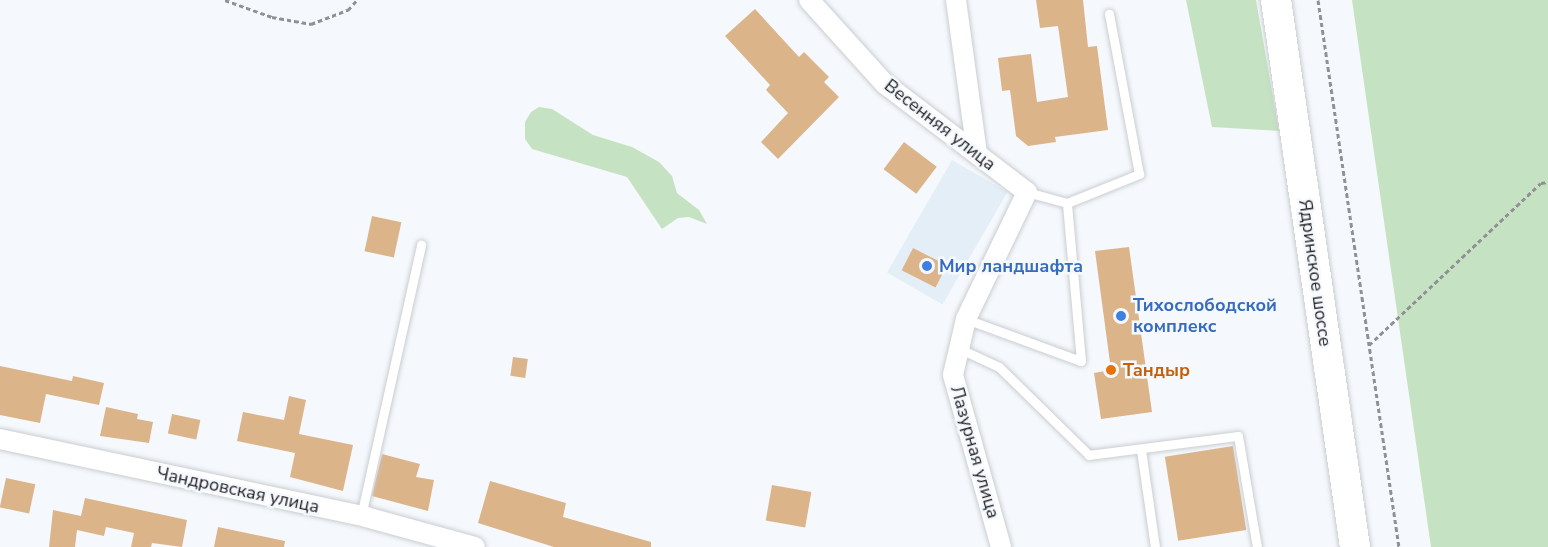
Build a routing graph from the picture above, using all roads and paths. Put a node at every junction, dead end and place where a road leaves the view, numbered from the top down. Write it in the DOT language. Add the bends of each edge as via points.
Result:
graph roads {
  1 [pos="225,0"];
  2 [pos="357,0"];
  3 [pos="809,0"];
  4 [pos="956,0"];
  5 [pos="1276,0"];
  6 [pos="1318,0"];
  7 [pos="1109,14"];
  8 [pos="977,153"];
  9 [pos="1548,182"];
  10 [pos="1027,192"];
  11 [pos="1067,203"];
  12 [pos="421,245"];
  13 [pos="966,319"];
  14 [pos="1369,345"];
  15 [pos="958,348"];
  16 [pos="0,439"];
  17 [pos="1141,450"];
  18 [pos="361,516"];
  19 [pos="475,547"];
  20 [pos="1001,547"];
  21 [pos="1155,547"];
  22 [pos="1257,547"];
  23 [pos="1355,547"];
  24 [pos="1398,547"];
  1 -- 2 [label="path" via="272,17 311,24 348,10"];
  3 -- 8 [label="street, Весенняя улица" via="885,84"];
  4 -- 8 [label="street"];
  5 -- 23 [label="main road, Ядринское шоссе"];
  6 -- 14 [label="path"];
  7 -- 11 [label="lane" via="1139,174"];
  8 -- 10 [label="street, Весенняя улица"];
  9 -- 14 [label="path" via="1541,183"];
  10 -- 11 [label="lane"];
  10 -- 13 [label="street, Лазурная улица"];
  11 -- 13 [label="lane" via="1081,361"];
  12 -- 18 [label="lane"];
  13 -- 15 [label="street, Лазурная улица"];
  14 -- 24 [label="path"];
  15 -- 17 [label="lane" via="999,367 1089,455"];
  15 -- 20 [label="street, Лазурная улица" via="953,375 958,402"];
  16 -- 18 [label="street, Чандровская улица"];
  17 -- 21 [label="lane"];
  17 -- 22 [label="lane" via="1238,436"];
  18 -- 19 [label="street, Чандровская улица"];
}
